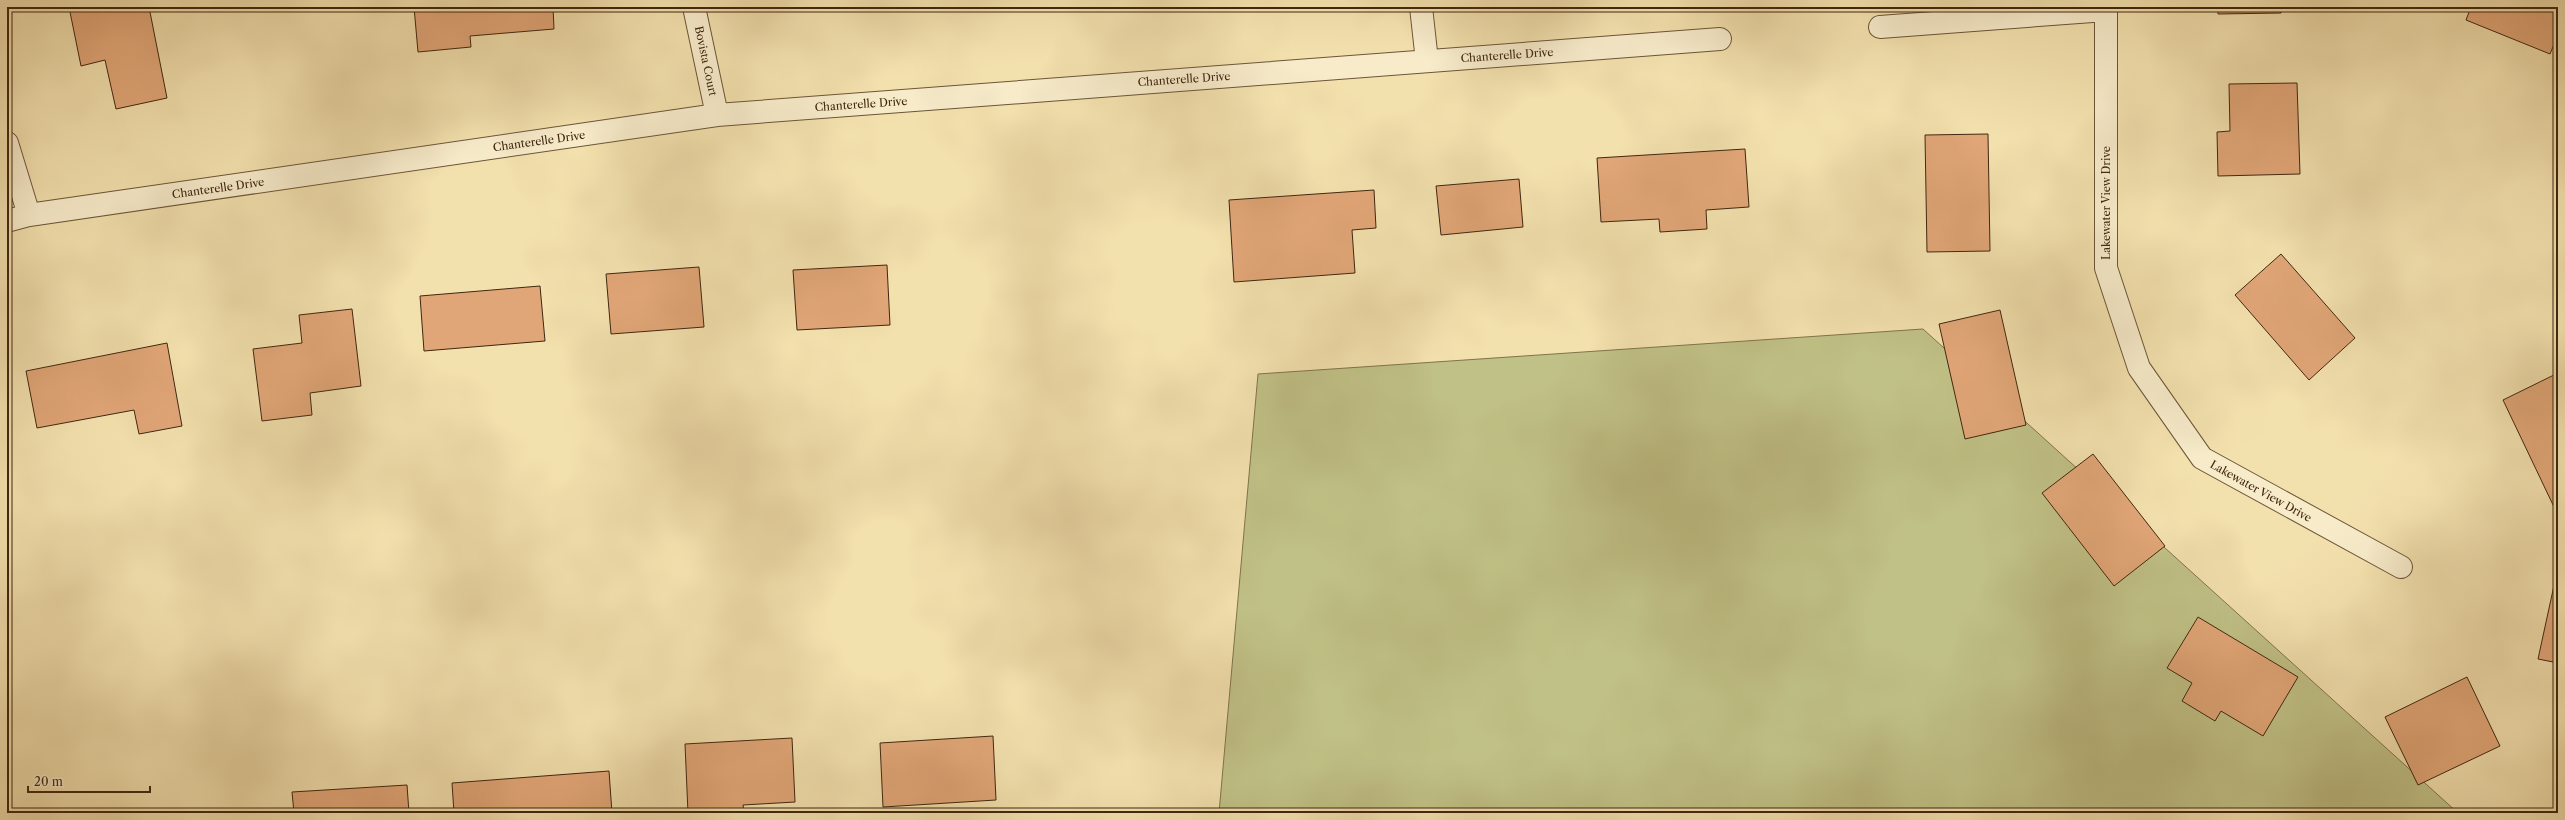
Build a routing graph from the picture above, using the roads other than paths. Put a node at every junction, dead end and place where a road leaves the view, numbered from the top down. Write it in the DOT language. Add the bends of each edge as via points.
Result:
graph roads {
  1 [pos="694,7"];
  2 [pos="1421,7"];
  3 [pos="2106,8"];
  4 [pos="1880,26"];
  5 [pos="1720,39"];
  6 [pos="1427,61"];
  7 [pos="717,115"];
  8 [pos="7,143"];
  9 [pos="29,215"];
  10 [pos="7,221"];
  11 [pos="2401,567"];
  1 -- 7 [label="street, Bovista Court"];
  2 -- 6 [label="street"];
  3 -- 4 [label="street"];
  3 -- 11 [label="street, Lakewater View Drive" via="2106,268 2139,368 2202,458"];
  5 -- 6 [label="street, Chanterelle Drive"];
  6 -- 7 [label="street, Chanterelle Drive"];
  7 -- 9 [label="street, Chanterelle Drive"];
  8 -- 9 [label="street"];
  9 -- 10 [label="street, Chanterelle Drive"];
}
